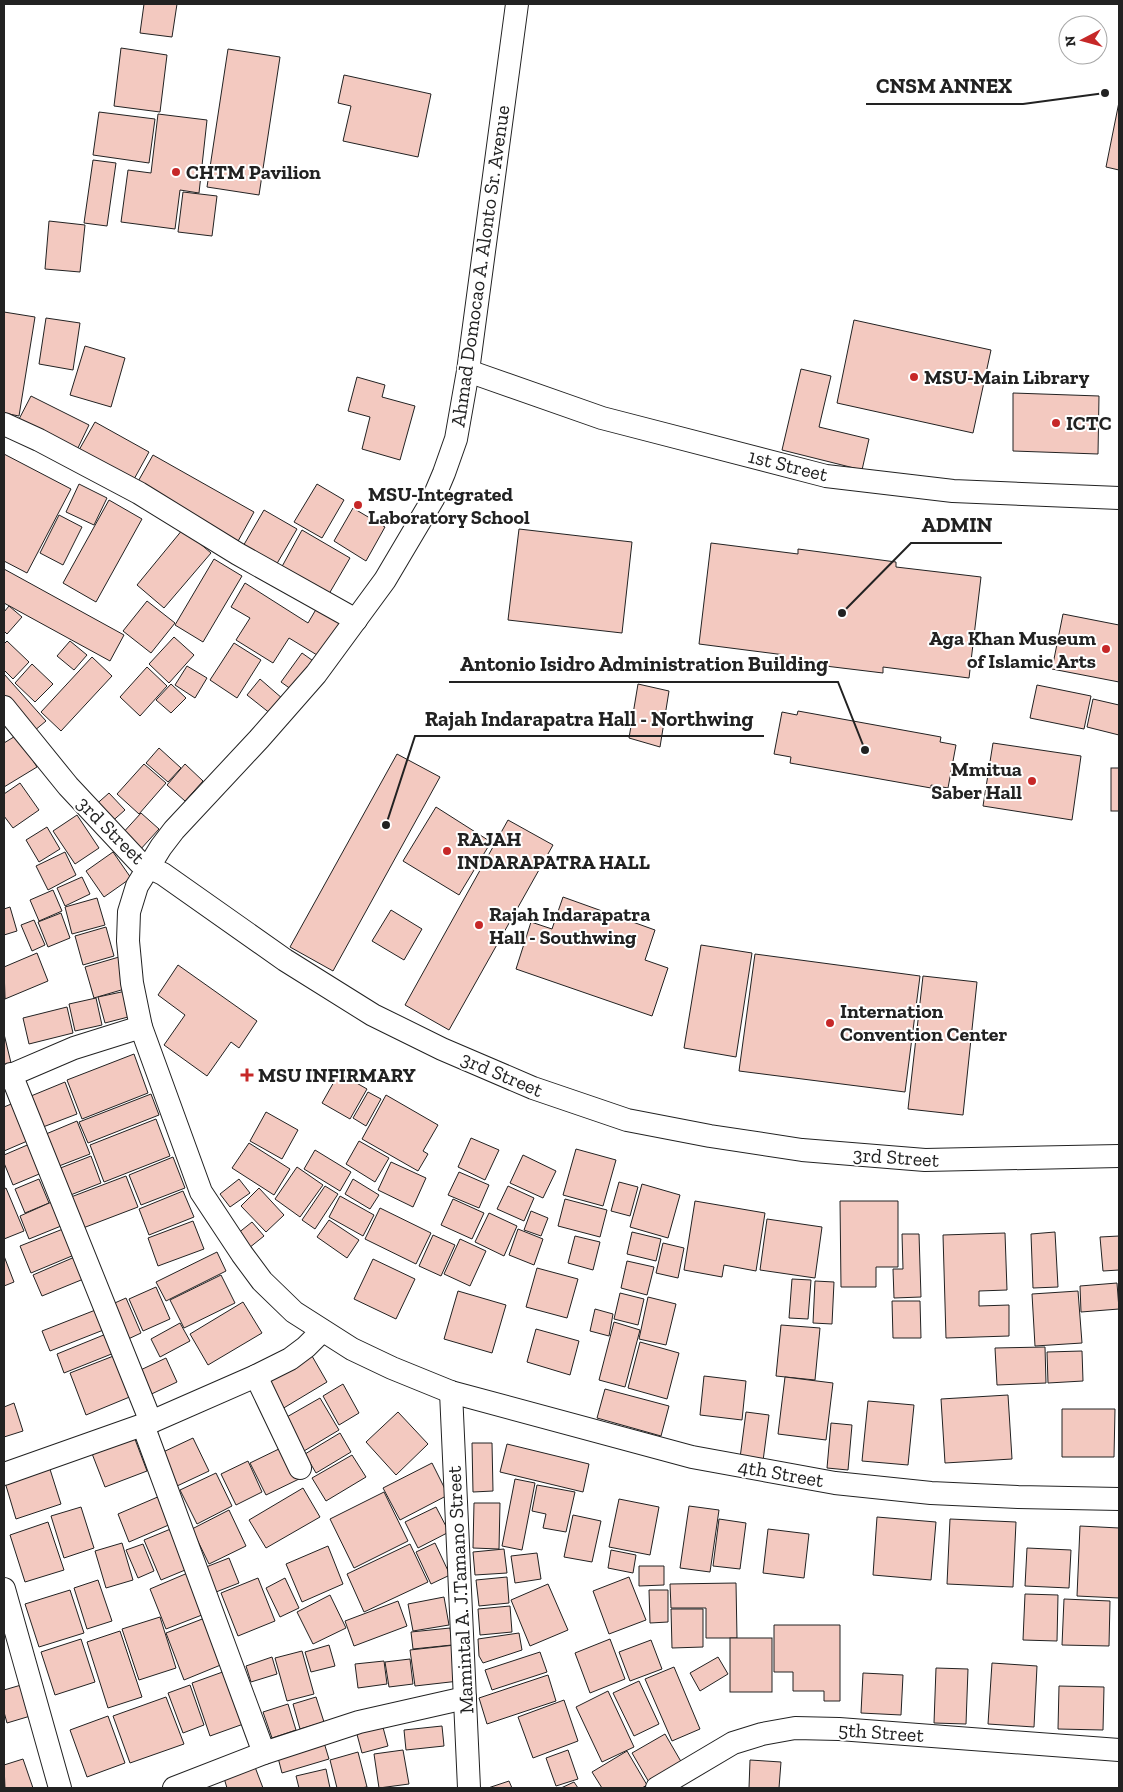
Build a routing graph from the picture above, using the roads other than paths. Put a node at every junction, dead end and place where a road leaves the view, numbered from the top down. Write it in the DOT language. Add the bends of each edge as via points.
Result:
graph roads {
  1 [pos="517,4"];
  2 [pos="468,371"];
  3 [pos="4,424"];
  4 [pos="1119,498"];
  5 [pos="356,620"];
  6 [pos="4,707"];
  7 [pos="148,868"];
  8 [pos="141,1027"];
  9 [pos="7,1076"];
  10 [pos="1119,1156"];
  11 [pos="322,1331"];
  12 [pos="256,1376"];
  13 [pos="450,1392"];
  14 [pos="147,1424"];
  15 [pos="300,1468"];
  16 [pos="4,1474"];
  17 [pos="1119,1499"];
  18 [pos="4,1589"];
  19 [pos="465,1698"];
  20 [pos="1119,1750"];
  21 [pos="264,1753"];
  22 [pos="60,1788"];
  23 [pos="174,1788"];
  24 [pos="469,1788"];
  25 [pos="657,1788"];
  1 -- 2 [label="street, Ahmad Domocao A. Alonto Sr. Avenue"];
  2 -- 4 [label="street, 1st Street" via="602,418 826,476 953,491"];
  2 -- 5 [label="street, Ahmad Domocao A. Alonto Sr. Avenue" via="456,439 433,499"];
  3 -- 5 [label="street" via="139,493 272,574"];
  5 -- 7 [label="street, Ahmad Domocao A. Alonto Sr. Avenue" via="300,693 174,830"];
  6 -- 7 [label="street, 3rd Street" via="68,786"];
  7 -- 8 [label="street, Ahmad Domocao A. Alonto Sr. Avenue" via="137,886 129,912 128,931 132,983"];
  7 -- 10 [label="street, 3rd Street" via="163,874 285,960 373,1015 533,1088 627,1120 802,1150 925,1160"];
  8 -- 9 [label="street" via="74,1048"];
  8 -- 11 [label="street, Ahmad Domocao A. Alonto Sr. Avenue" via="202,1192 262,1281 294,1312"];
  9 -- 14 [label="street"];
  11 -- 12 [label="street" via="290,1358"];
  11 -- 13 [label="street, Ahmad Domocao A. Alonto Sr. Avenue" via="352,1349"];
  12 -- 14 [label="street"];
  12 -- 15 [label="street"];
  13 -- 17 [label="street, 4th Street" via="692,1457 835,1483 931,1493"];
  13 -- 19 [label="street, Mamintal A. J.Tamano Street"];
  14 -- 16 [label="street"];
  14 -- 21 [label="street"];
  18 -- 22 [label="street"];
  19 -- 21 [label="street" via="359,1722"];
  19 -- 24 [label="street, Mamintal A. J.Tamano Street"];
  20 -- 25 [label="street, 5th Street" via="795,1728 733,1743"];
  21 -- 23 [label="street"];
}
